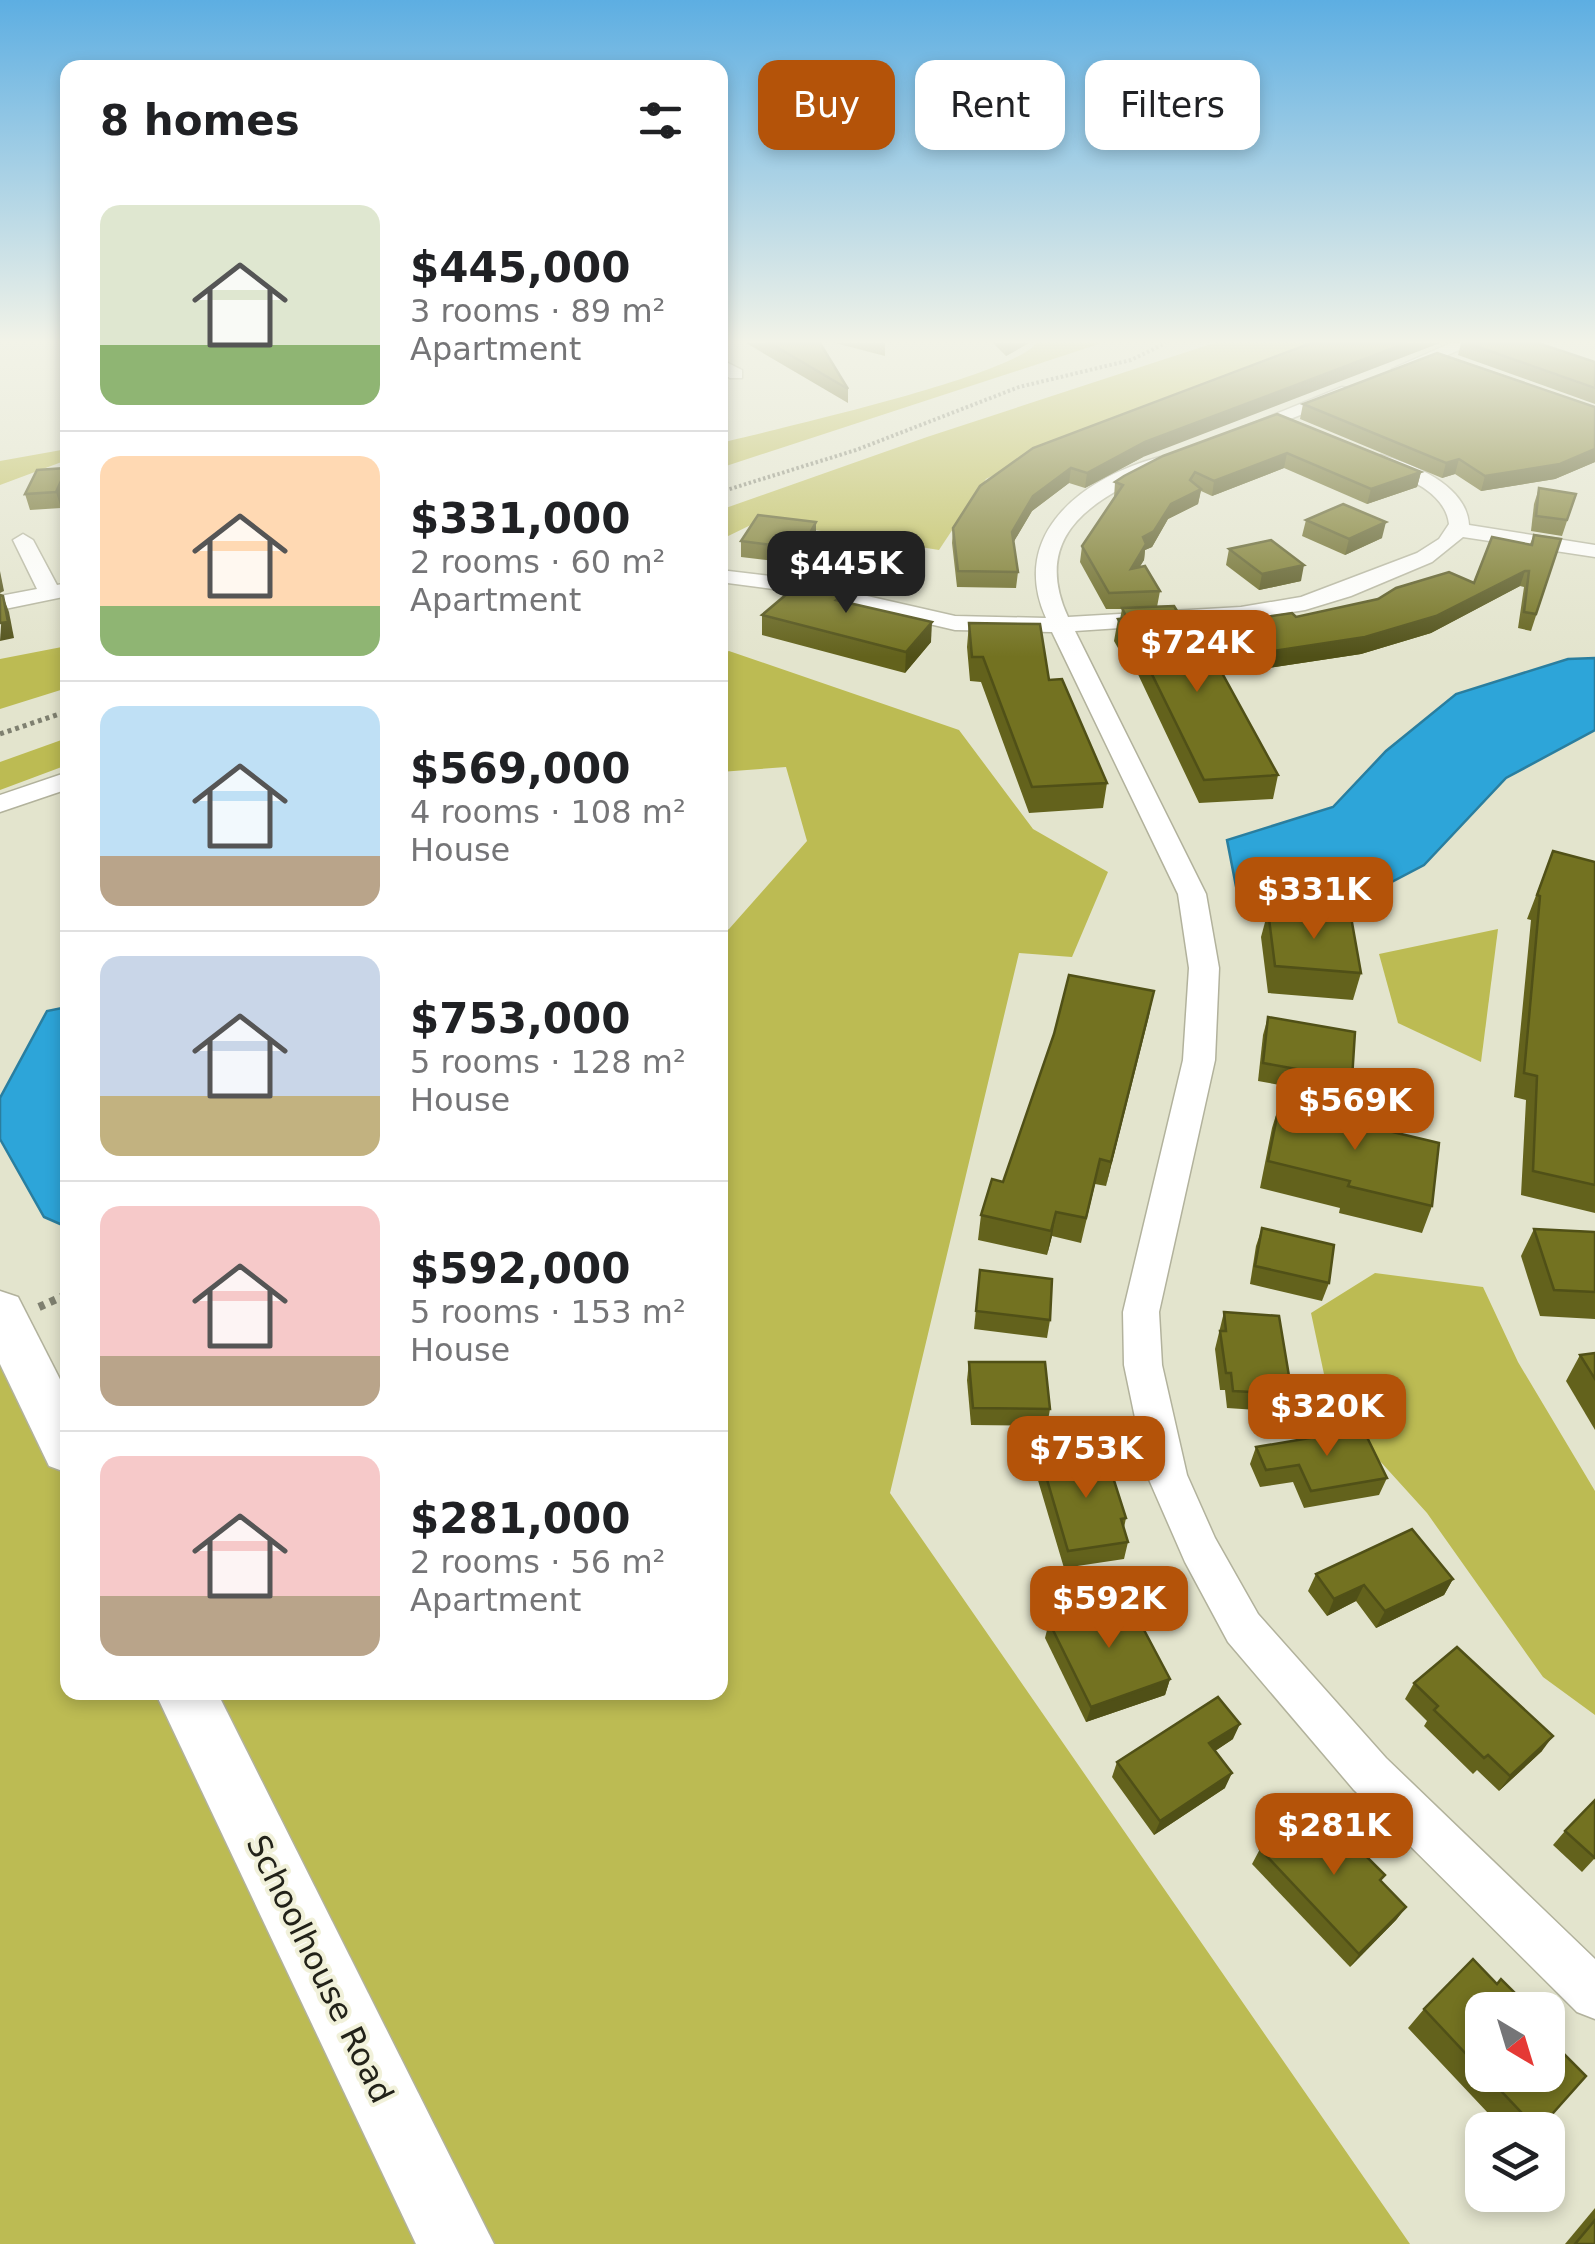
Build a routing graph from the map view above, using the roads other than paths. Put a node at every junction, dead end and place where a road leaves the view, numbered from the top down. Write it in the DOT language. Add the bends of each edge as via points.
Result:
graph roads {
  1 [pos="1358,452"];
  2 [pos="1182,454"];
  3 [pos="1458,530"];
  4 [pos="23,540"];
  5 [pos="1595,551"];
  6 [pos="728,577"];
  7 [pos="59,591"];
  8 [pos="0,603"];
  9 [pos="1060,624"];
  10 [pos="60,783"];
  11 [pos="0,804"];
  12 [pos="0,1311"];
  13 [pos="60,1434"];
  14 [pos="189,1700"];
  15 [pos="1595,1994"];
  16 [pos="456,2244"];
  1 -- 3 [label="street" via="1428,481 1451,502"];
  2 -- 9 [label="street" via="1095,492 1060,530 1045,556 1045,587"];
  3 -- 5 [label="street"];
  3 -- 9 [label="street" via="1412,562 1292,606"];
  4 -- 7 [label="street"];
  6 -- 9 [label="street" via="788,582 916,617 986,626"];
  7 -- 8 [label="street"];
  9 -- 15 [label="street" via="1192,894 1204,968 1198,1060 1141,1312 1144,1365 1167,1475 1243,1628 1370,1774"];
  10 -- 11 [label="street"];
  12 -- 13 [label="street"];
  14 -- 16 [label="street, Schoolhouse Road"];
}
